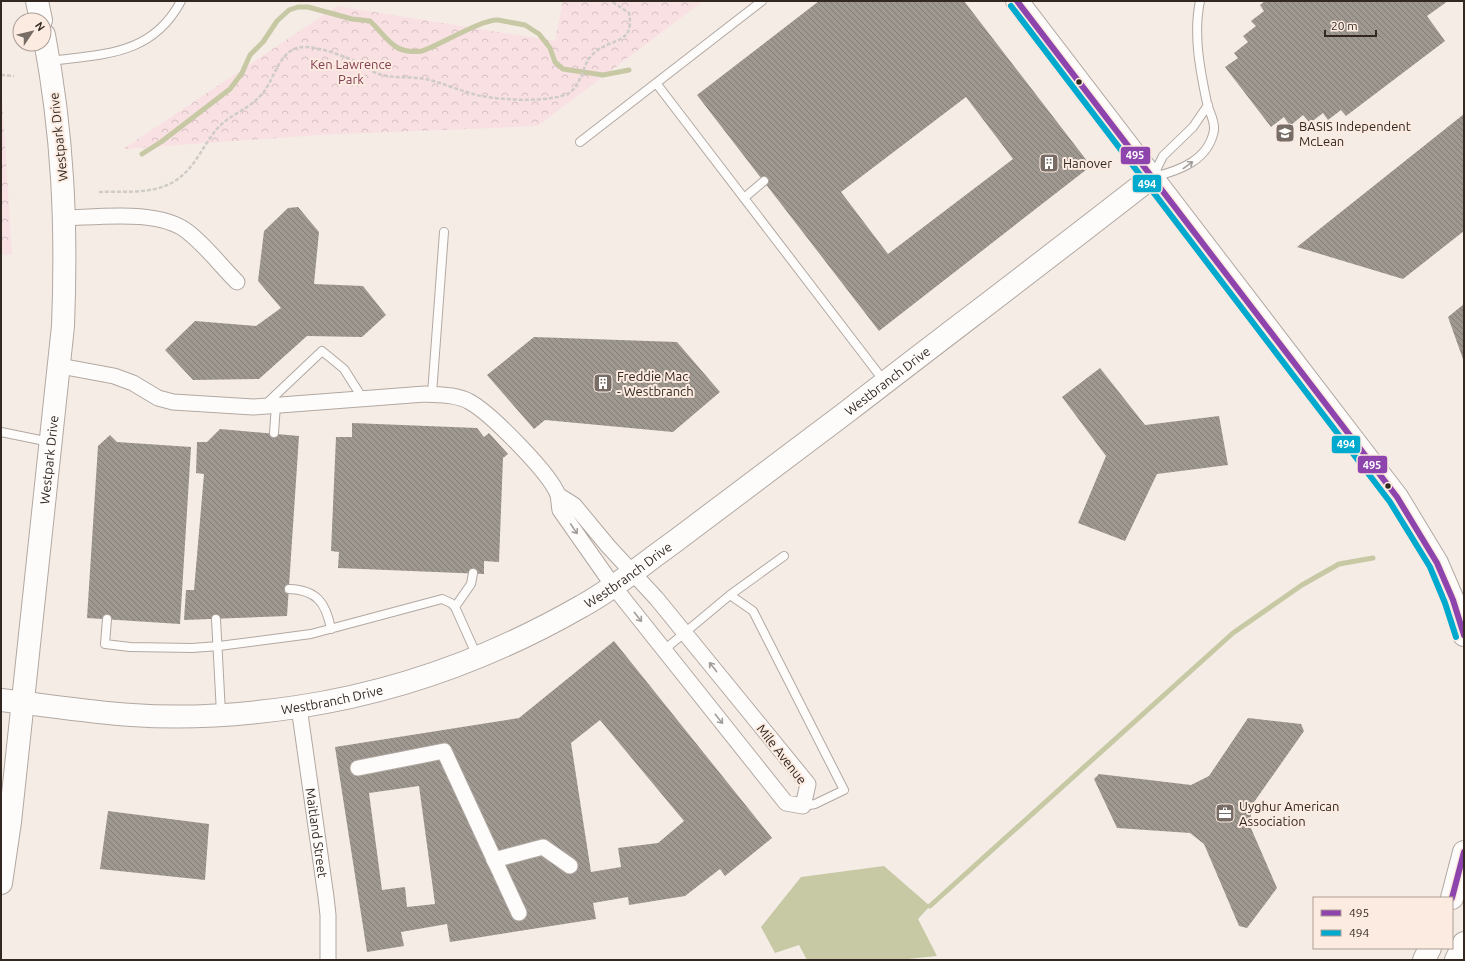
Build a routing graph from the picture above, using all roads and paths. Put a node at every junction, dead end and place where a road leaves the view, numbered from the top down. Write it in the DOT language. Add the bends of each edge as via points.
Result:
graph roads {
  1 [pos="37,1"];
  2 [pos="181,1"];
  3 [pos="611,1"];
  4 [pos="762,1"];
  5 [pos="1017,1"];
  6 [pos="1200,1"];
  7 [pos="39,12"];
  8 [pos="47,52"];
  9 [pos="49,61"];
  10 [pos="1,75"];
  11 [pos="14,76"];
  12 [pos="656,83"];
  13 [pos="1208,105"];
  14 [pos="580,142"];
  15 [pos="1152,178"];
  16 [pos="764,181"];
  17 [pos="98,192"];
  18 [pos="744,198"];
  19 [pos="65,218"];
  20 [pos="444,232"];
  21 [pos="238,282"];
  22 [pos="60,366"];
  23 [pos="885,382"];
  24 [pos="432,394"];
  25 [pos="363,399"];
  26 [pos="270,405"];
  27 [pos="1,432"];
  28 [pos="274,433"];
  29 [pos="51,442"];
  30 [pos="558,495"];
  31 [pos="784,556"];
  32 [pos="632,572"];
  33 [pos="473,573"];
  34 [pos="614,587"];
  35 [pos="289,589"];
  36 [pos="730,595"];
  37 [pos="454,608"];
  38 [pos="107,619"];
  39 [pos="216,619"];
  40 [pos="331,629"];
  41 [pos="685,633"];
  42 [pos="1464,635"];
  43 [pos="219,646"];
  44 [pos="664,650"];
  45 [pos="478,658"];
  46 [pos="11,701"];
  47 [pos="299,707"];
  48 [pos="221,714"];
  49 [pos="358,768"];
  50 [pos="803,806"];
  51 [pos="1464,852"];
  52 [pos="494,860"];
  53 [pos="570,866"];
  54 [pos="1,883"];
  55 [pos="1452,897"];
  56 [pos="519,913"];
  57 [pos="1464,944"];
  58 [pos="1430,949"];
  59 [pos="328,960"];
  60 [pos="1424,960"];
  61 [pos="1456,960"];
  1 -- 7 [label="street"];
  2 -- 9 [label="lane" via="167,23 134,47 110,53"];
  3 -- 17 [label="path" via="629,13 630,28 623,38 593,54 570,92 547,98 491,97 426,79 382,75 346,57 306,47 295,49 282,58 263,94 253,104 224,121 196,160 175,181 147,190"];
  4 -- 12 [label="lane"];
  5 -- 15 [label="street"];
  6 -- 13 [label="lane" via="1196,30"];
  8 -- 9 [label="street, Westpark Drive"];
  9 -- 19 [label="street, Westpark Drive" via="58,124"];
  10 -- 11 [label="path"];
  12 -- 14 [label="lane"];
  12 -- 18 [label="lane"];
  13 -- 15 [label="lane" via="1193,127 1163,156"];
  15 -- 13 [label="lane, one-way" via="1185,167 1206,148 1214,128"];
  15 -- 23 [label="street, Westbranch Drive"];
  15 -- 42 [label="street" via="1397,497 1437,563"];
  16 -- 18 [label="lane"];
  18 -- 23 [label="lane"];
  19 -- 21 [label="street" via="138,217 176,224 188,231"];
  19 -- 22 [label="street, Westpark Drive"];
  20 -- 24 [label="lane"];
  22 -- 26 [label="street" via="114,376 133,383 158,398 173,402 236,407"];
  22 -- 29 [label="street, Westpark Drive"];
  23 -- 32 [label="street, Westbranch Drive"];
  24 -- 25 [label="street"];
  24 -- 30 [label="street" via="453,396 468,401 489,415 545,475"];
  25 -- 26 [label="street"];
  25 -- 26 [label="lane" via="344,369 322,351"];
  26 -- 28 [label="lane"];
  27 -- 29 [label="lane"];
  29 -- 46 [label="street, Westpark Drive"];
  30 -- 32 [label="street, Mile Avenue" via="574,505"];
  30 -- 34 [label="street, Mile Avenue, one-way" via="560,510"];
  31 -- 36 [label="lane"];
  32 -- 34 [label="street, Westbranch Drive"];
  32 -- 41 [label="street, Mile Avenue"];
  33 -- 37 [label="lane" via="471,584"];
  34 -- 44 [label="street, Mile Avenue, one-way"];
  34 -- 45 [label="street, Westbranch Drive" via="583,606"];
  35 -- 40 [label="lane" via="302,589 319,600 328,614"];
  36 -- 41 [label="lane"];
  36 -- 50 [label="lane" via="753,611 844,790 815,804"];
  37 -- 40 [label="lane" via="451,603 442,599"];
  37 -- 45 [label="lane"];
  38 -- 43 [label="lane" via="105,644 151,648"];
  39 -- 43 [label="lane"];
  40 -- 43 [label="lane"];
  41 -- 44 [label="lane"];
  50 -- 41 [label="street, Mile Avenue, one-way" via="808,784"];
  43 -- 48 [label="lane"];
  44 -- 50 [label="street, Mile Avenue, one-way" via="786,803"];
  45 -- 47 [label="street, Westbranch Drive" via="372,692"];
  46 -- 48 [label="street, Westbranch Drive" via="133,715"];
  46 -- 54 [label="street, Westpark Drive" via="10,822"];
  47 -- 48 [label="street, Westbranch Drive"];
  47 -- 59 [label="street, Maitland Street" via="326,896"];
  49 -- 52 [label="street" via="444,752"];
  51 -- 55 [label="street"];
  52 -- 53 [label="street" via="543,846"];
  52 -- 56 [label="street"];
  57 -- 61 [label="street"];
  58 -- 60 [label="street"];
}
